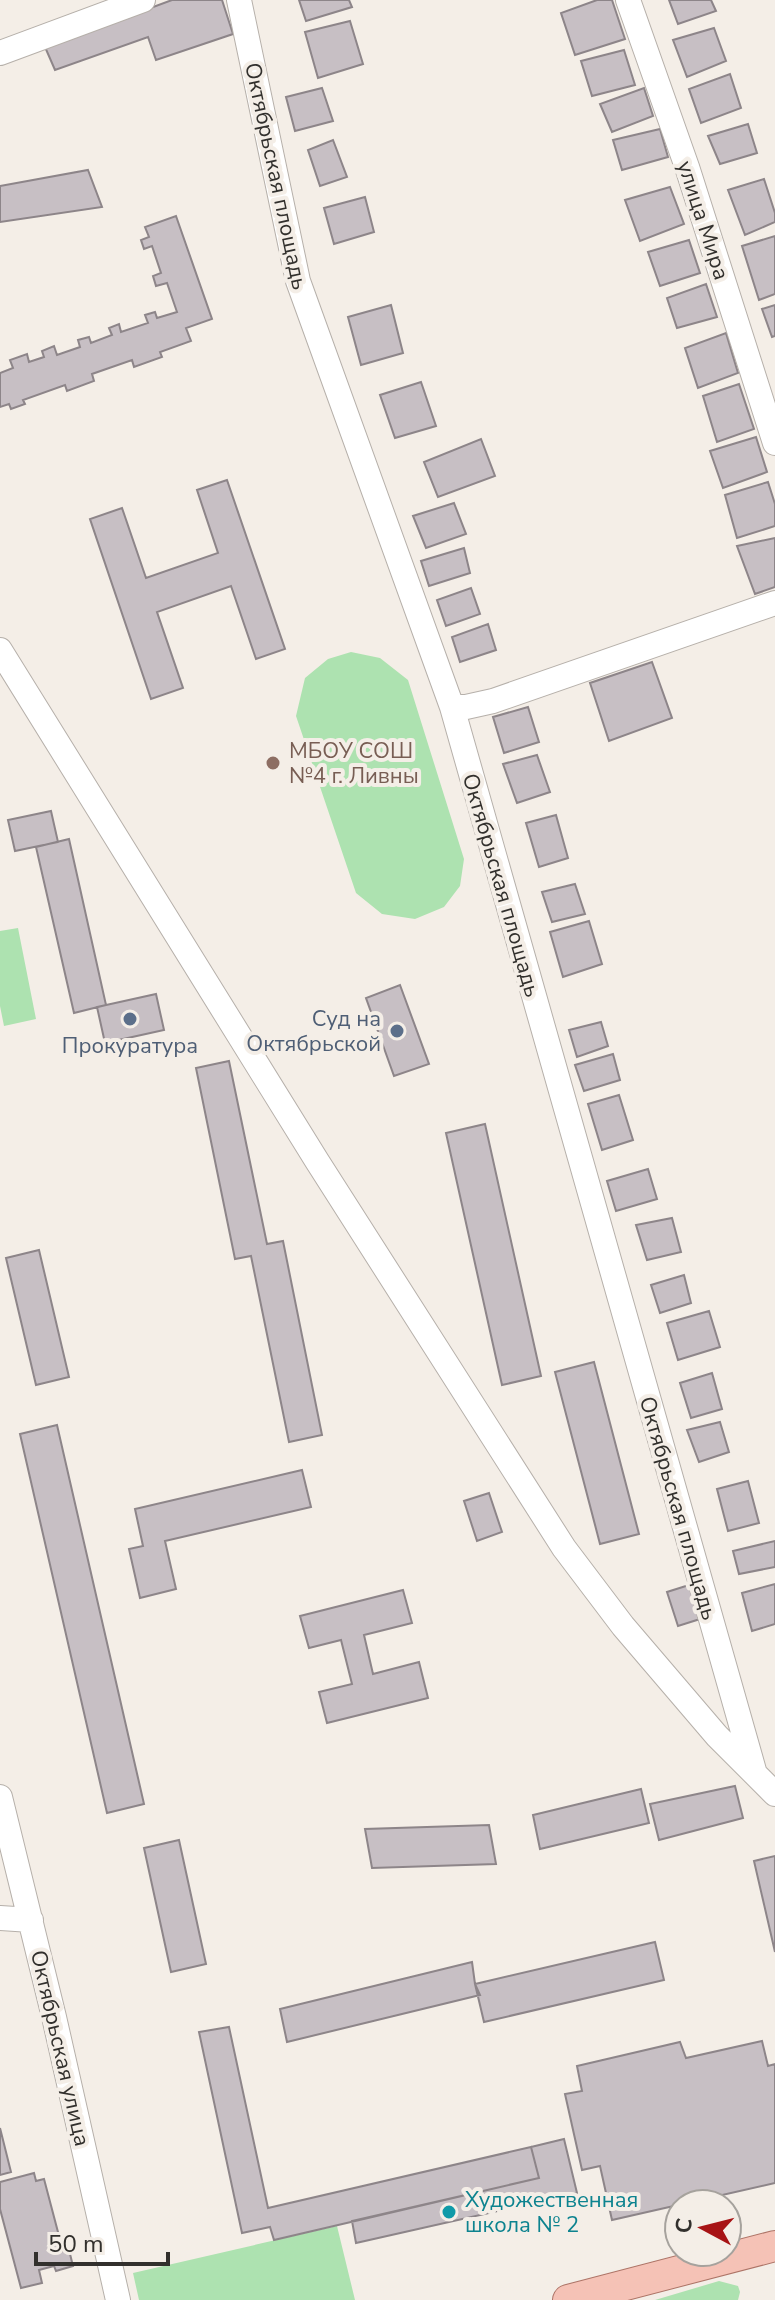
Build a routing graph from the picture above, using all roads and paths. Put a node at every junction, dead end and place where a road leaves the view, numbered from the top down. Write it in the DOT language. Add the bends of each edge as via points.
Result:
graph roads {
  1 [pos="143,0"];
  2 [pos="239,0"];
  3 [pos="628,0"];
  4 [pos="0,53"];
  5 [pos="775,443"];
  6 [pos="775,603"];
  7 [pos="0,650"];
  8 [pos="452,707"];
  9 [pos="755,1774"];
  10 [pos="775,1794"];
  11 [pos="0,1797"];
  12 [pos="0,1918"];
  13 [pos="31,1920"];
  14 [pos="775,2246"];
  15 [pos="118,2300"];
  16 [pos="568,2300"];
  1 -- 4 [label="street"];
  2 -- 8 [label="street, Октябрьская площадь" via="298,281"];
  3 -- 5 [label="street, улица Мира"];
  6 -- 8 [label="street" via="493,701"];
  7 -- 9 [label="street" via="564,1548 623,1626"];
  8 -- 9 [label="street, Октябрьская площадь"];
  9 -- 10 [label="street"];
  11 -- 13 [label="street, Октябрьская улица"];
  12 -- 13 [label="street"];
  13 -- 15 [label="street, Октябрьская улица"];
  14 -- 16 [label="main road"];
}
